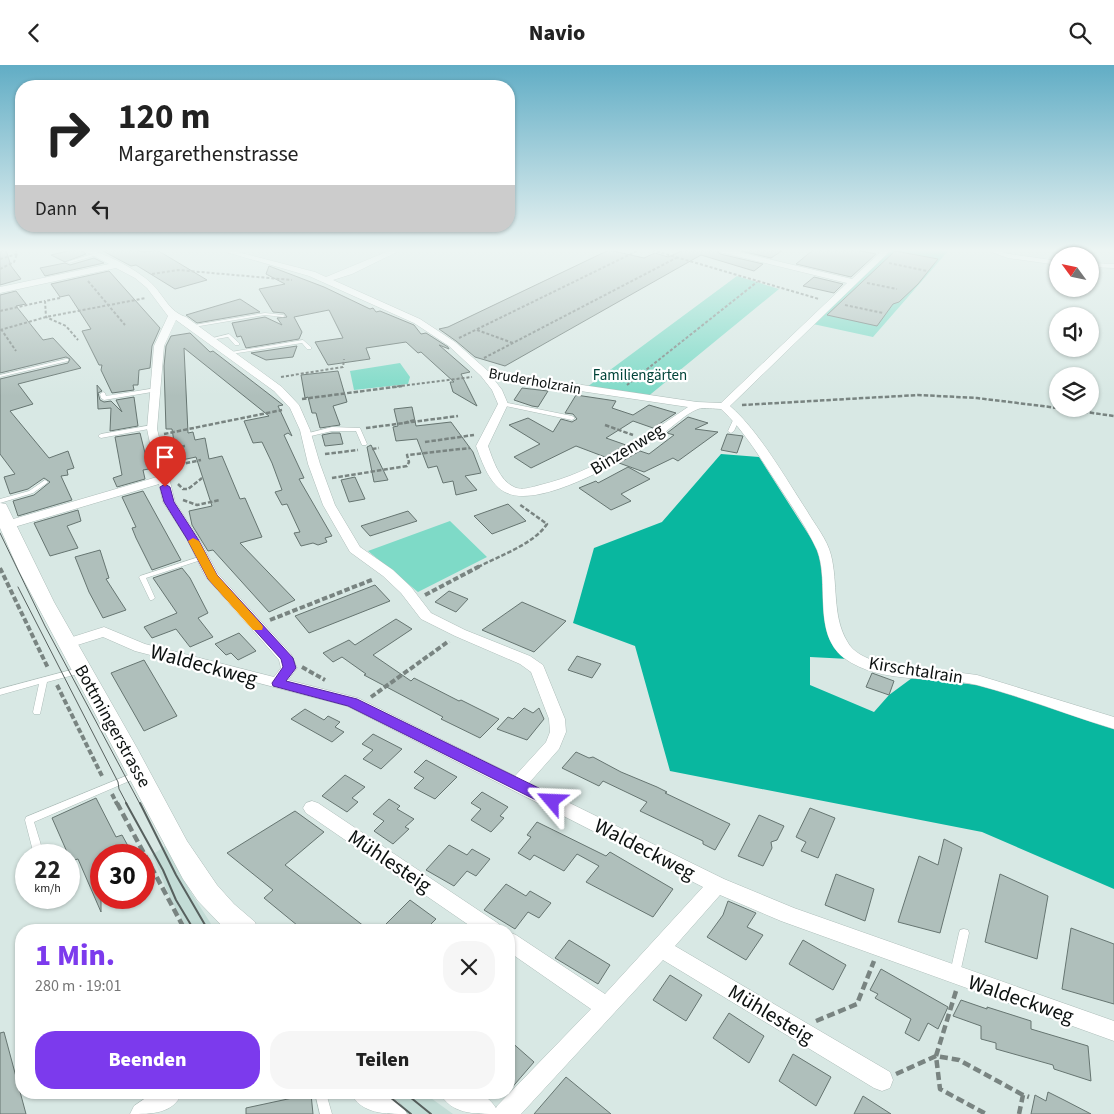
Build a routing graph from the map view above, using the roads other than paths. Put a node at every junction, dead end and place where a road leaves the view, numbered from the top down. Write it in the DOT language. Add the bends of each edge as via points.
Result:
graph roads {
  1 [pos="159,299"];
  2 [pos="369,299"];
  3 [pos="835,299"];
  4 [pos="173,316"];
  5 [pos="283,316"];
  6 [pos="194,326"];
  7 [pos="309,348"];
  8 [pos="234,349"];
  9 [pos="66,360"];
  10 [pos="485,375"];
  11 [pos="0,376"];
  12 [pos="156,390"];
  13 [pos="103,394"];
  14 [pos="503,404"];
  15 [pos="697,405"];
  16 [pos="724,406"];
  17 [pos="572,418"];
  18 [pos="152,432"];
  19 [pos="307,435"];
  20 [pos="102,436"];
  21 [pos="364,443"];
  22 [pos="45,482"];
  23 [pos="164,483"];
  24 [pos="30,492"];
  25 [pos="37,497"];
  26 [pos="0,501"];
  27 [pos="3,517"];
  28 [pos="202,558"];
  29 [pos="152,598"];
  30 [pos="68,643"];
  31 [pos="82,670"];
  32 [pos="44,680"];
  33 [pos="278,683"];
  34 [pos="0,692"];
  35 [pos="37,711"];
  36 [pos="1114,723"];
  37 [pos="140,773"];
  38 [pos="517,785"];
  39 [pos="312,808"];
  40 [pos="36,844"];
  41 [pos="717,885"];
  42 [pos="238,924"];
  43 [pos="483,924"];
  44 [pos="964,933"];
  45 [pos="515,945"];
  46 [pos="660,948"];
  47 [pos="957,977"];
  48 [pos="606,1007"];
  49 [pos="1114,1031"];
  50 [pos="882,1080"];
  51 [pos="163,1099"];
  52 [pos="322,1099"];
  53 [pos="371,1099"];
  54 [pos="463,1099"];
  55 [pos="142,1114"];
  56 [pos="326,1114"];
  57 [pos="395,1114"];
  58 [pos="482,1114"];
  59 [pos="505,1114"];
  1 -- 4 [label="street"];
  2 -- 10 [label="street, Bruderholzrain" via="417,321 449,342"];
  3 -- 16 [label="street"];
  4 -- 6 [label="street"];
  4 -- 12 [label="street" via="159,346"];
  5 -- 6 [label="lane" via="265,314"];
  6 -- 8 [label="street" via="211,339"];
  7 -- 8 [label="lane" via="304,341"];
  8 -- 19 [label="street" via="292,404"];
  9 -- 11 [label="lane"];
  10 -- 14 [label="street" via="498,390"];
  10 -- 15 [label="street, Bruderholzrain"];
  12 -- 13 [label="lane" via="104,398"];
  12 -- 18 [label="street"];
  14 -- 15 [label="street, Binzenweg" via="482,446 494,472 508,489 524,492 548,488 623,456"];
  14 -- 17 [label="lane"];
  15 -- 16 [label="street, Bruderholzrain"];
  16 -- 36 [label="street, Kirschtalrain" via="729,408 734,424 784,485 824,551 835,635 847,653 886,669 974,679"];
  18 -- 20 [label="lane"];
  18 -- 23 [label="street"];
  19 -- 21 [label="lane" via="332,429 358,429"];
  19 -- 38 [label="street" via="329,505 355,549 388,573 426,616 538,669 557,719 558,732 553,745"];
  22 -- 24 [label="lane"];
  23 -- 27 [label="street"];
  23 -- 28 [label="street"];
  24 -- 25 [label="lane"];
  24 -- 26 [label="lane"];
  27 -- 30 [label="main road, Bottmingerstrasse"];
  28 -- 29 [label="lane" via="142,577"];
  28 -- 33 [label="street" via="212,576 286,658 289,668"];
  30 -- 31 [label="main road, Bottmingerstrasse"];
  30 -- 33 [label="street, Waldeckweg" via="104,632 140,648"];
  31 -- 32 [label="lane"];
  31 -- 37 [label="main road, Bottmingerstrasse"];
  32 -- 34 [label="lane"];
  32 -- 35 [label="lane"];
  33 -- 38 [label="street, Waldeckweg" via="352,702"];
  37 -- 40 [label="lane" via="29,820"];
  37 -- 42 [label="main road, Bottmingerstrasse" via="201,885"];
  38 -- 41 [label="street, Waldeckweg"];
  39 -- 43 [label="street, Mühlesteig"];
  41 -- 46 [label="street"];
  41 -- 47 [label="street, Waldeckweg" via="788,915"];
  44 -- 47 [label="lane"];
  45 -- 48 [label="street"];
  46 -- 48 [label="street"];
  46 -- 50 [label="street, Mühlesteig"];
  47 -- 49 [label="street, Waldeckweg"];
  48 -- 59 [label="street"];
  51 -- 55 [label="street"];
  52 -- 56 [label="lane"];
  53 -- 57 [label="street"];
  54 -- 58 [label="main road"];
}
